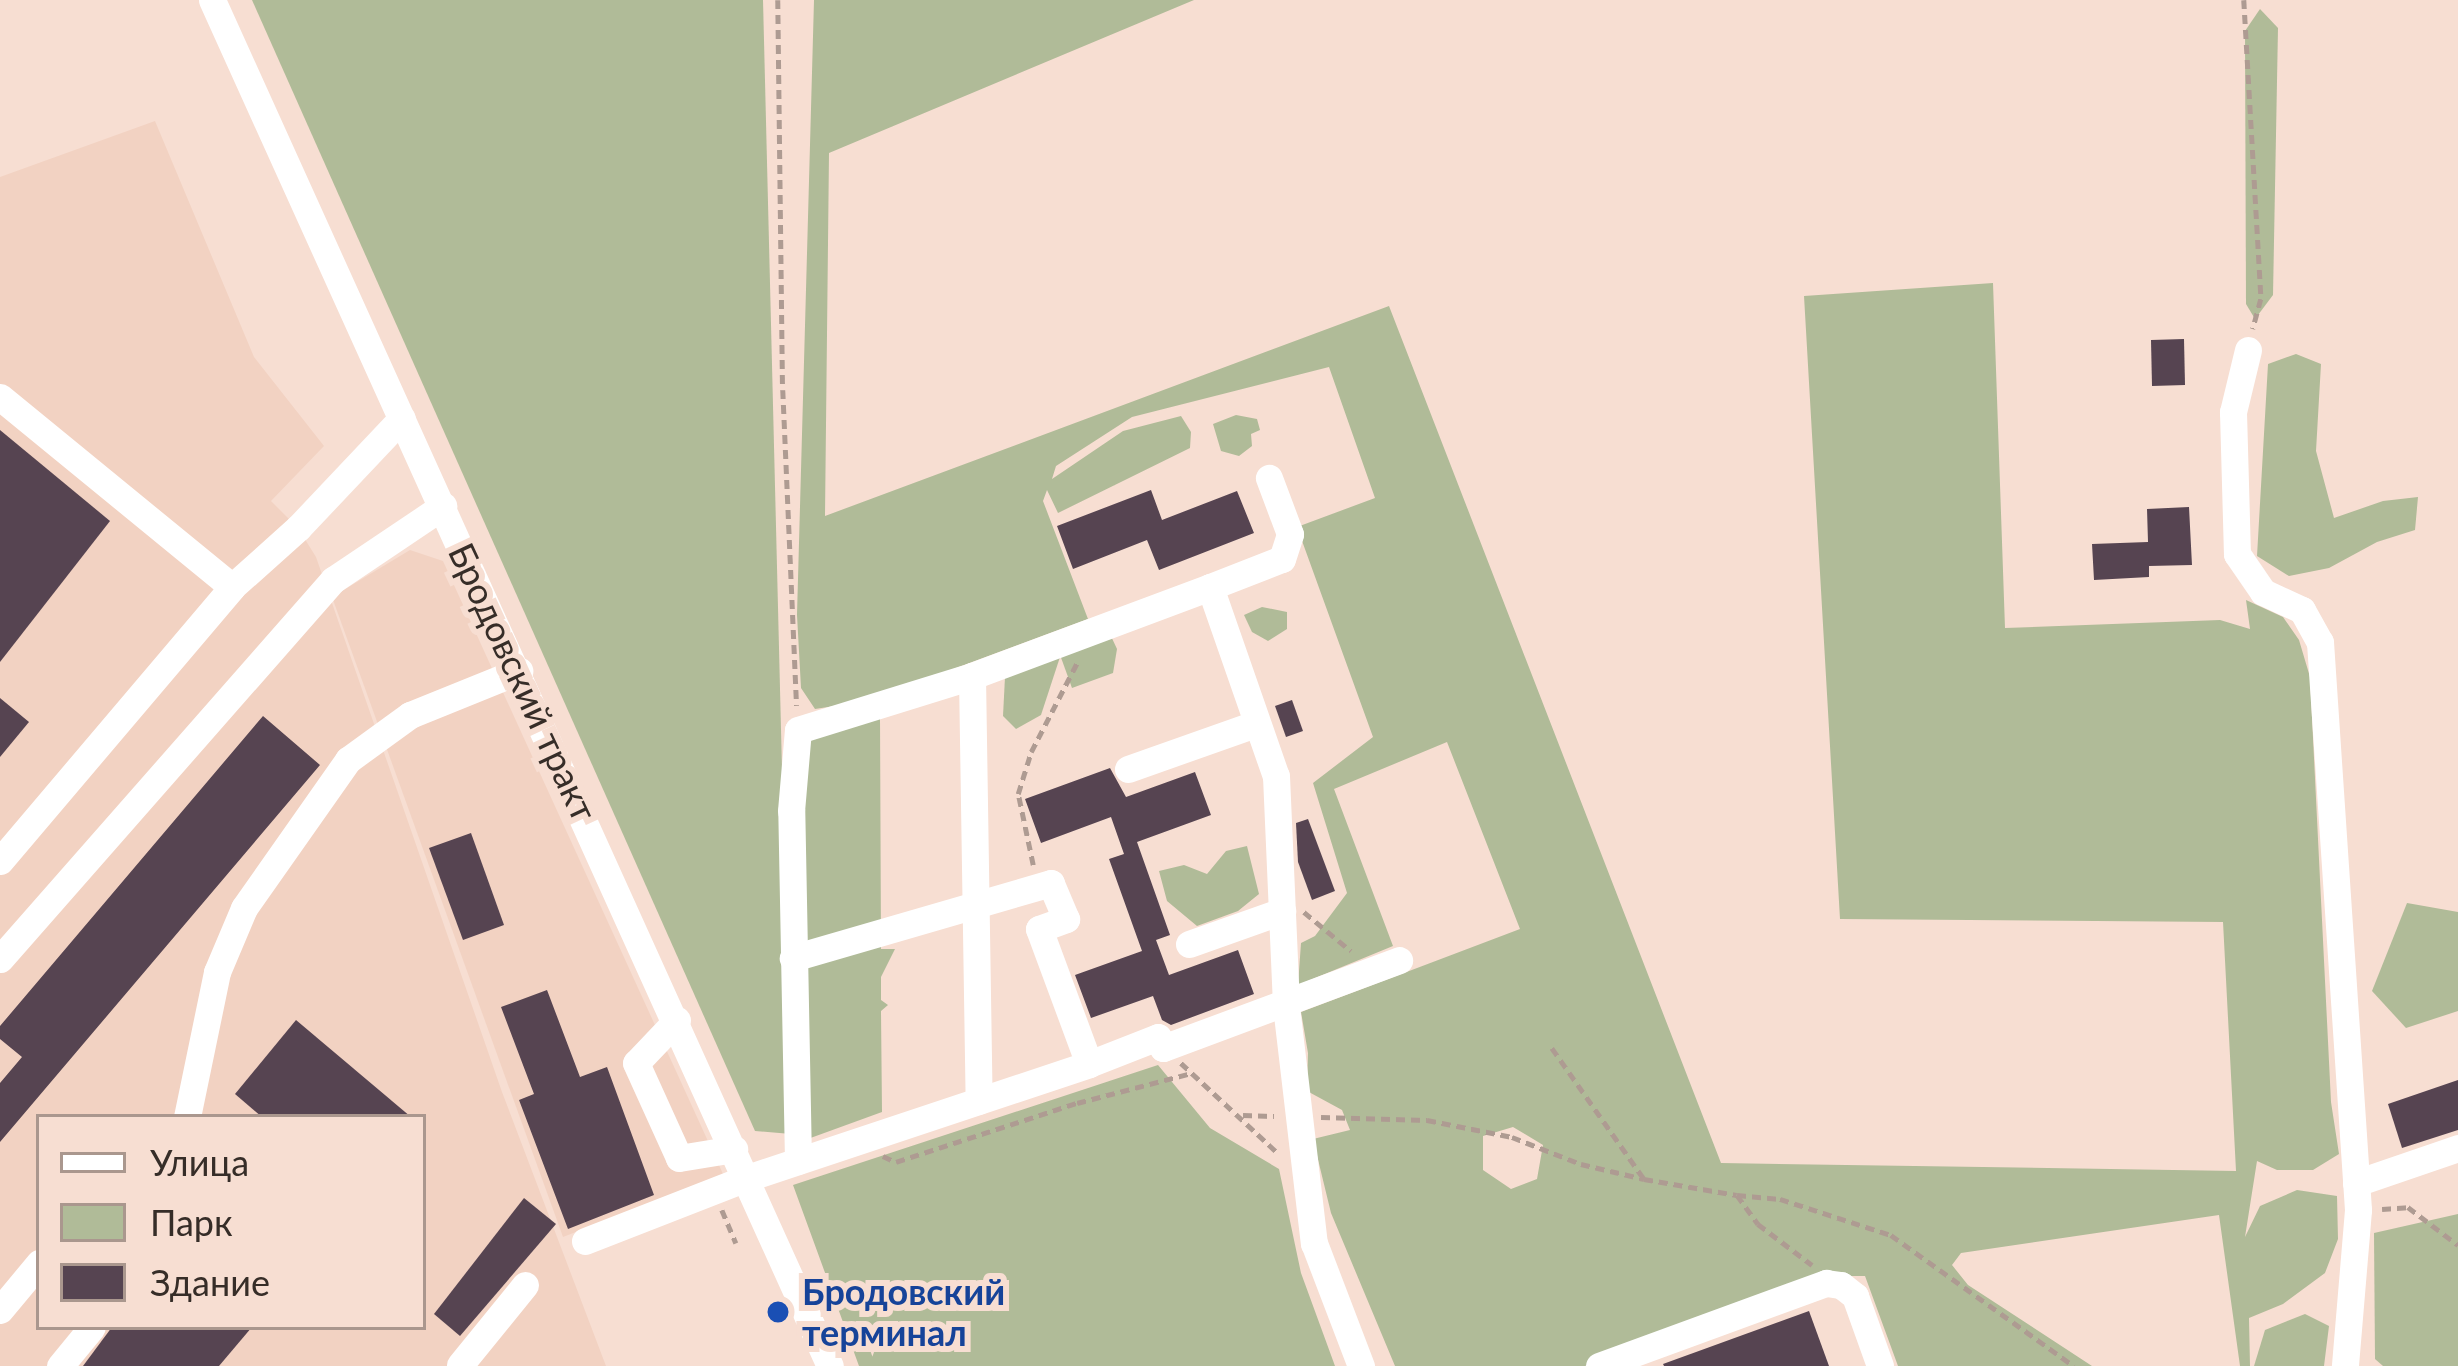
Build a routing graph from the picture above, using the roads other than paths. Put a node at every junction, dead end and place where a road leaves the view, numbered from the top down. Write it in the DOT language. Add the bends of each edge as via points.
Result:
graph roads {
  1 [pos="212,0"];
  2 [pos="2248,350"];
  3 [pos="0,397"];
  4 [pos="402,418"];
  5 [pos="1270,478"];
  6 [pos="442,506"];
  7 [pos="232,586"];
  8 [pos="1210,587"];
  9 [pos="519,671"];
  10 [pos="972,676"];
  11 [pos="1255,724"];
  12 [pos="1128,769"];
  13 [pos="0,861"];
  14 [pos="1282,902"];
  15 [pos="974,908"];
  16 [pos="1189,944"];
  17 [pos="794,958"];
  18 [pos="0,959"];
  19 [pos="1386,965"];
  20 [pos="1286,1006"];
  21 [pos="677,1020"];
  22 [pos="1089,1064"];
  23 [pos="979,1101"];
  24 [pos="193,1113"];
  25 [pos="2458,1148"];
  26 [pos="734,1149"];
  27 [pos="798,1161"];
  28 [pos="747,1178"];
  29 [pos="2357,1197"];
  30 [pos="585,1241"];
  31 [pos="36,1267"];
  32 [pos="525,1286"];
  33 [pos="0,1310"];
  34 [pos="90,1330"];
  35 [pos="460,1365"];
  36 [pos="60,1366"];
  37 [pos="830,1366"];
  38 [pos="1361,1366"];
  39 [pos="1599,1366"];
  40 [pos="1880,1366"];
  41 [pos="2344,1366"];
  1 -- 4 [label="street, Бродовский тракт"];
  2 -- 29 [label="street" via="2233,412 2237,554 2263,592 2302,610 2320,642"];
  3 -- 7 [label="street"];
  4 -- 6 [label="street, Бродовский тракт"];
  4 -- 7 [label="street"];
  5 -- 8 [label="street" via="1290,534 1282,559"];
  6 -- 9 [label="street, Бродовский тракт"];
  6 -- 18 [label="street" via="332,580"];
  7 -- 13 [label="street"];
  8 -- 10 [label="street"];
  8 -- 11 [label="street"];
  9 -- 21 [label="street, Бродовский тракт"];
  9 -- 24 [label="street" via="410,715 349,760 244,908 217,972"];
  10 -- 15 [label="street"];
  10 -- 17 [label="street" via="798,730"];
  11 -- 12 [label="street"];
  11 -- 14 [label="street" via="1276,776"];
  14 -- 16 [label="street"];
  14 -- 20 [label="street"];
  15 -- 17 [label="street"];
  15 -- 22 [label="street" via="1051,883 1066,919 1039,929"];
  15 -- 23 [label="street"];
  17 -- 27 [label="street"];
  19 -- 20 [label="street"];
  20 -- 22 [label="street" via="1163,1048 1158,1037"];
  20 -- 38 [label="street" via="1314,1244"];
  21 -- 26 [label="street, Бродовский тракт"];
  21 -- 26 [label="street" via="637,1063 679,1158"];
  22 -- 23 [label="street"];
  23 -- 27 [label="street"];
  25 -- 29 [label="street"];
  26 -- 28 [label="street, Бродовский тракт"];
  27 -- 28 [label="street"];
  28 -- 30 [label="street"];
  28 -- 37 [label="street, Бродовский тракт"];
  29 -- 41 [label="street"];
  31 -- 33 [label="street"];
  32 -- 35 [label="street"];
  34 -- 36 [label="street"];
  39 -- 40 [label="street" via="1826,1283 1855,1296"];
}
